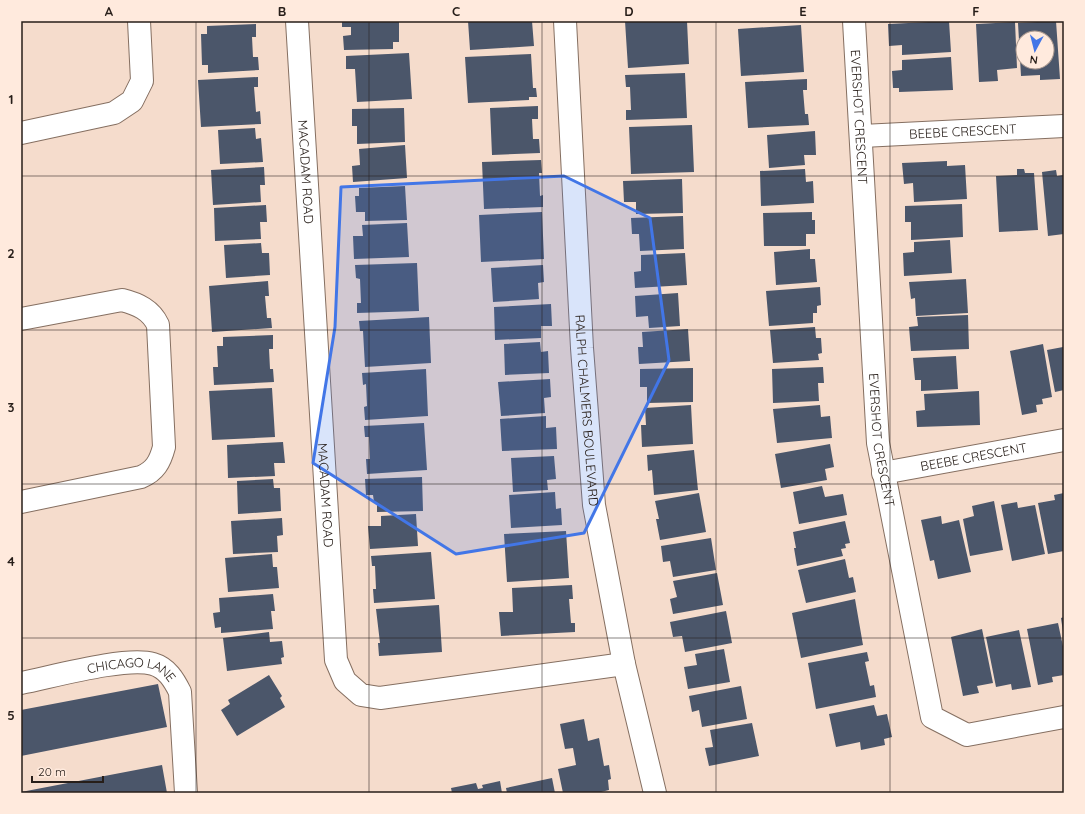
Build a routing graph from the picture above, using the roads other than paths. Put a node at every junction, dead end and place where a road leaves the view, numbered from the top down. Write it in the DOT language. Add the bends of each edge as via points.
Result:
graph roads {
  1 [pos="139,21"];
  2 [pos="298,21"];
  3 [pos="565,21"];
  4 [pos="854,21"];
  5 [pos="1064,126"];
  6 [pos="21,133"];
  7 [pos="862,136"];
  8 [pos="21,319"];
  9 [pos="1064,440"];
  10 [pos="883,473"];
  11 [pos="21,502"];
  12 [pos="624,664"];
  13 [pos="21,683"];
  14 [pos="1064,717"];
  15 [pos="186,793"];
  16 [pos="655,793"];
  1 -- 6 [label="street" via="142,80 132,101 114,113"];
  2 -- 12 [label="street, MACADAM ROAD" via="336,660 345,681 360,695 380,698"];
  3 -- 12 [label="street, RALPH CHALMERS BOULEVARD" via="582,348 594,505"];
  4 -- 7 [label="street, EVERSHOT CRESCENT"];
  5 -- 7 [label="street, BEEBE CRESCENT"];
  7 -- 10 [label="street, EVERSHOT CRESCENT" via="878,443"];
  8 -- 11 [label="street" via="122,300 134,303 154,315 158,325 164,447 156,467 140,477"];
  9 -- 10 [label="street, BEEBE CRESCENT"];
  10 -- 14 [label="street, EVERSHOT CRESCENT" via="932,717 967,735"];
  12 -- 16 [label="street, RALPH CHALMERS BOULEVARD"];
  13 -- 15 [label="street, CHICAGO LANE" via="138,662 154,664 165,671 174,679 180,692"];
}
